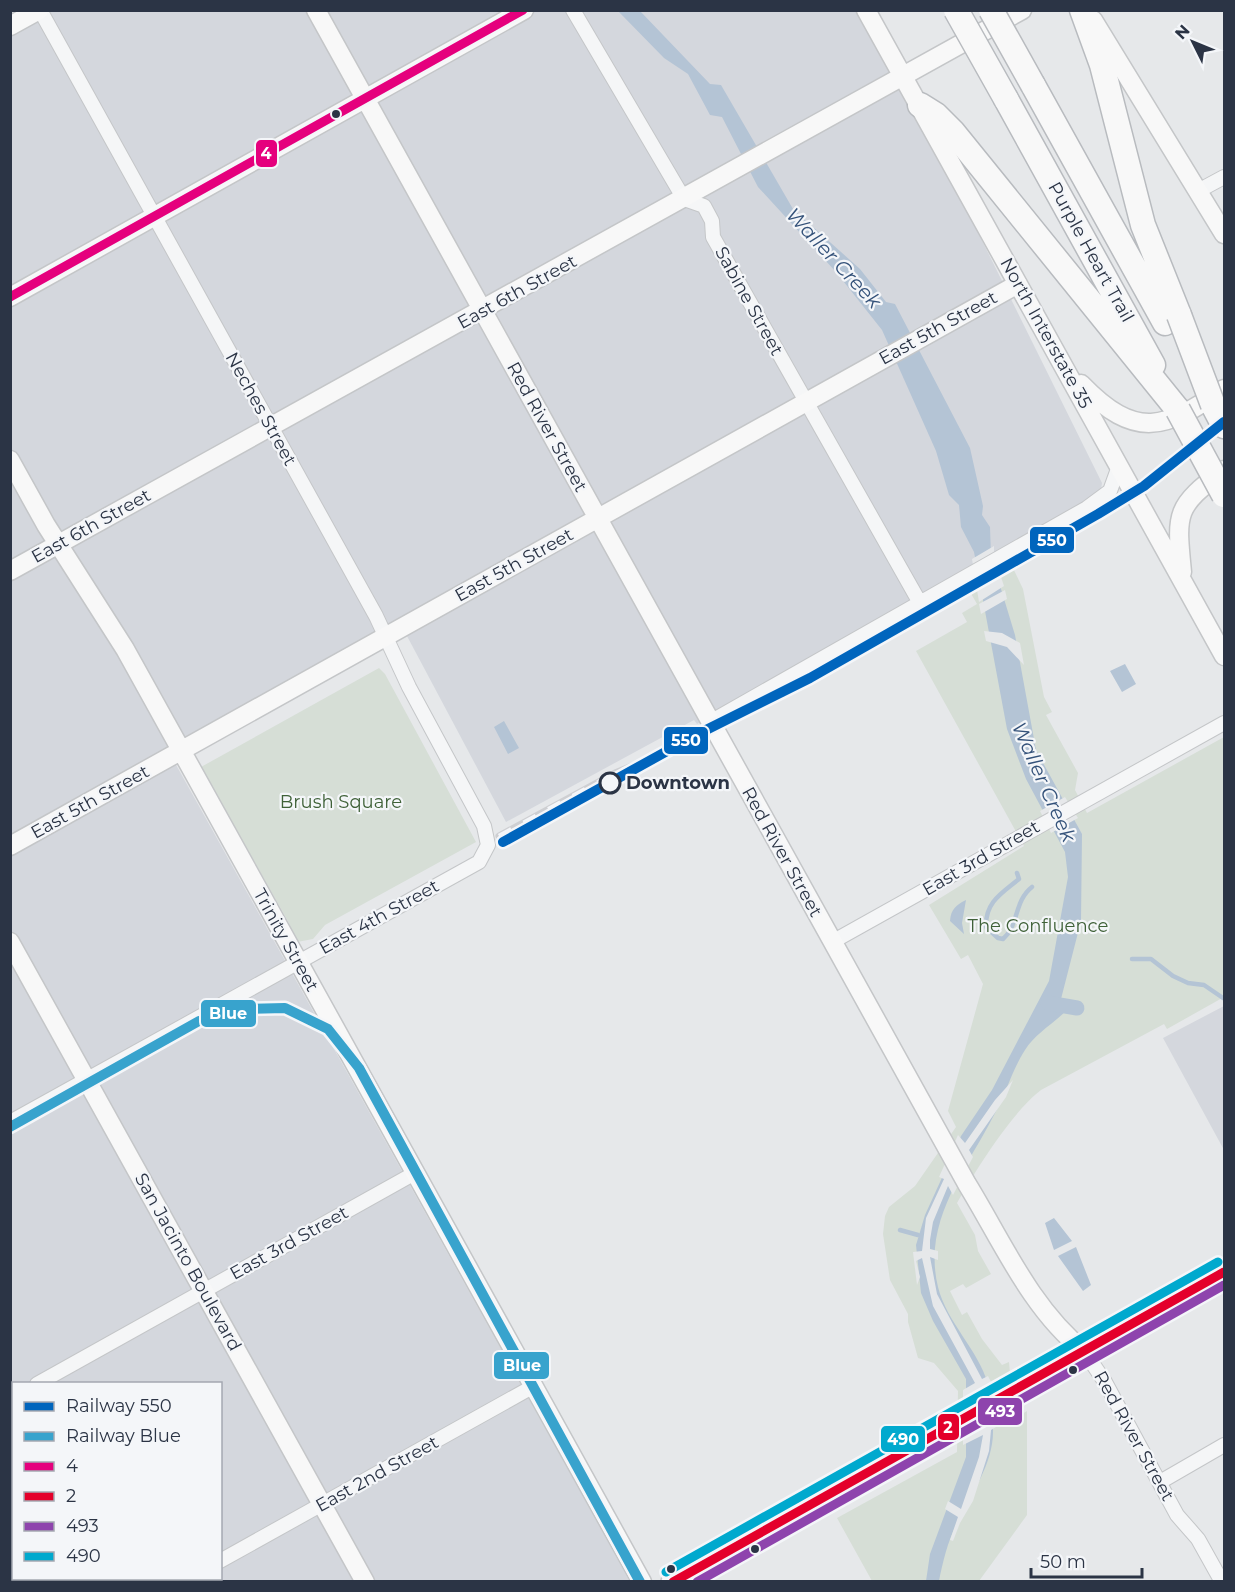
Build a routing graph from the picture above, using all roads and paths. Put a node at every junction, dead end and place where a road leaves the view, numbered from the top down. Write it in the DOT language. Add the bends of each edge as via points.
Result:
graph roads {
  1 [pos="40,10"];
  2 [pos="316,10"];
  3 [pos="524,10"];
  4 [pos="573,10"];
  5 [pos="866,10"];
  6 [pos="956,10"];
  7 [pos="991,10"];
  8 [pos="1022,10"];
  9 [pos="1082,10"];
  10 [pos="1087,10"];
  11 [pos="10,26"];
  12 [pos="903,77"];
  13 [pos="365,99"];
  14 [pos="920,105"];
  15 [pos="1224,177"];
  16 [pos="1198,191"];
  17 [pos="684,199"];
  18 [pos="154,217"];
  19 [pos="1224,234"];
  20 [pos="1018,284"];
  21 [pos="10,297"];
  22 [pos="482,311"];
  23 [pos="1172,319"];
  24 [pos="1142,359"];
  25 [pos="1063,366"];
  26 [pos="806,402"];
  27 [pos="1221,406"];
  28 [pos="271,427"];
  29 [pos="10,460"];
  30 [pos="1119,466"];
  31 [pos="1224,470"];
  32 [pos="1224,495"];
  33 [pos="597,518"];
  34 [pos="59,544"];
  35 [pos="10,571"];
  36 [pos="1184,582"];
  37 [pos="920,603"];
  38 [pos="386,637"];
  39 [pos="1224,656"];
  40 [pos="710,722"];
  41 [pos="1224,723"];
  42 [pos="181,751"];
  43 [pos="488,845"];
  44 [pos="10,846"];
  45 [pos="10,942"];
  46 [pos="832,942"];
  47 [pos="298,962"];
  48 [pos="87,1080"];
  49 [pos="10,1122"];
  50 [pos="415,1173"];
  51 [pos="1224,1272"];
  52 [pos="204,1291"];
  53 [pos="1084,1351"];
  54 [pos="39,1382"];
  55 [pos="534,1386"];
  56 [pos="1224,1445"];
  57 [pos="1160,1482"];
  58 [pos="322,1504"];
  59 [pos="222,1560"];
  60 [pos="365,1581"];
  61 [pos="642,1581"];
  62 [pos="672,1581"];
  63 [pos="1221,1581"];
  1 -- 11 [label="main road"];
  1 -- 18 [label="street, Neches Street"];
  2 -- 13 [label="main road, Red River Street"];
  3 -- 13 [label="main road"];
  4 -- 17 [label="street, Sabine Street"];
  5 -- 12 [label="main road, North Interstate 35"];
  6 -- 24 [label="highway, Purple Heart Trail, bridge"];
  7 -- 23 [label="highway, Purple Heart Trail, bridge"];
  8 -- 12 [label="main road, East 6th Street"];
  9 -- 23 [label="highway" via="1102,65"];
  10 -- 16 [label="main road"];
  12 -- 14 [label="main road, North Interstate 35"];
  12 -- 17 [label="main road, East 6th Street"];
  13 -- 18 [label="main road"];
  13 -- 22 [label="main road, Red River Street"];
  14 -- 20 [label="main road, North Interstate 35"];
  14 -- 24 [label="highway" via="953,132"];
  15 -- 16 [label="street"];
  16 -- 19 [label="main road"];
  17 -- 22 [label="main road, East 6th Street"];
  17 -- 26 [label="street, Sabine Street" via="704,206 712,221 713,237"];
  18 -- 21 [label="main road"];
  18 -- 28 [label="street, Neches Street"];
  20 -- 25 [label="main road, North Interstate 35"];
  20 -- 26 [label="main road, East 5th Street"];
  22 -- 28 [label="main road, East 6th Street"];
  22 -- 33 [label="main road, Red River Street"];
  23 -- 27 [label="highway, bridge"];
  24 -- 32 [label="highway, bridge" via="1178,410"];
  25 -- 27 [label="main road" via="1102,405 1117,415 1141,422 1154,423"];
  25 -- 30 [label="main road, North Interstate 35"];
  26 -- 33 [label="main road, East 5th Street"];
  26 -- 37 [label="street, Sabine Street"];
  28 -- 34 [label="main road, East 6th Street"];
  28 -- 38 [label="street, Neches Street"];
  29 -- 34 [label="main road, Trinity Street"];
  30 -- 36 [label="main road, North Interstate 35"];
  30 -- 37 [label="street" via="1110,491"];
  31 -- 36 [label="main road" via="1199,490 1179,520 1177,534"];
  33 -- 38 [label="main road, East 5th Street"];
  33 -- 40 [label="main road, Red River Street"];
  34 -- 35 [label="main road, East 6th Street"];
  34 -- 42 [label="main road, Trinity Street" via="125,649"];
  36 -- 39 [label="main road, North Interstate 35"];
  37 -- 40 [label="street"];
  38 -- 42 [label="main road, East 5th Street"];
  38 -- 43 [label="street, Neches Street" via="476,810 488,835"];
  40 -- 46 [label="main road, Red River Street"];
  41 -- 46 [label="street, East 3rd Street"];
  42 -- 44 [label="main road, East 5th Street"];
  42 -- 47 [label="main road, Trinity Street"];
  43 -- 47 [label="street, East 4th Street" via="479,862"];
  45 -- 48 [label="main road, San Jacinto Boulevard"];
  46 -- 53 [label="main road, Red River Street" via="1027,1285 1063,1334"];
  47 -- 48 [label="street, East 4th Street"];
  47 -- 50 [label="main road, Trinity Street"];
  48 -- 49 [label="street, East 4th Street"];
  48 -- 52 [label="main road, San Jacinto Boulevard"];
  50 -- 52 [label="street, East 3rd Street"];
  50 -- 55 [label="main road, Trinity Street"];
  51 -- 53 [label="main road"];
  52 -- 54 [label="street, East 3rd Street"];
  52 -- 58 [label="main road, San Jacinto Boulevard"];
  53 -- 57 [label="street, Red River Street"];
  53 -- 62 [label="main road"];
  55 -- 58 [label="street, East 2nd Street"];
  55 -- 61 [label="main road, Trinity Street"];
  56 -- 57 [label="street"];
  57 -- 63 [label="street, Red River Street"];
  58 -- 59 [label="street, East 2nd Street"];
  58 -- 60 [label="main road, San Jacinto Boulevard"];
}
